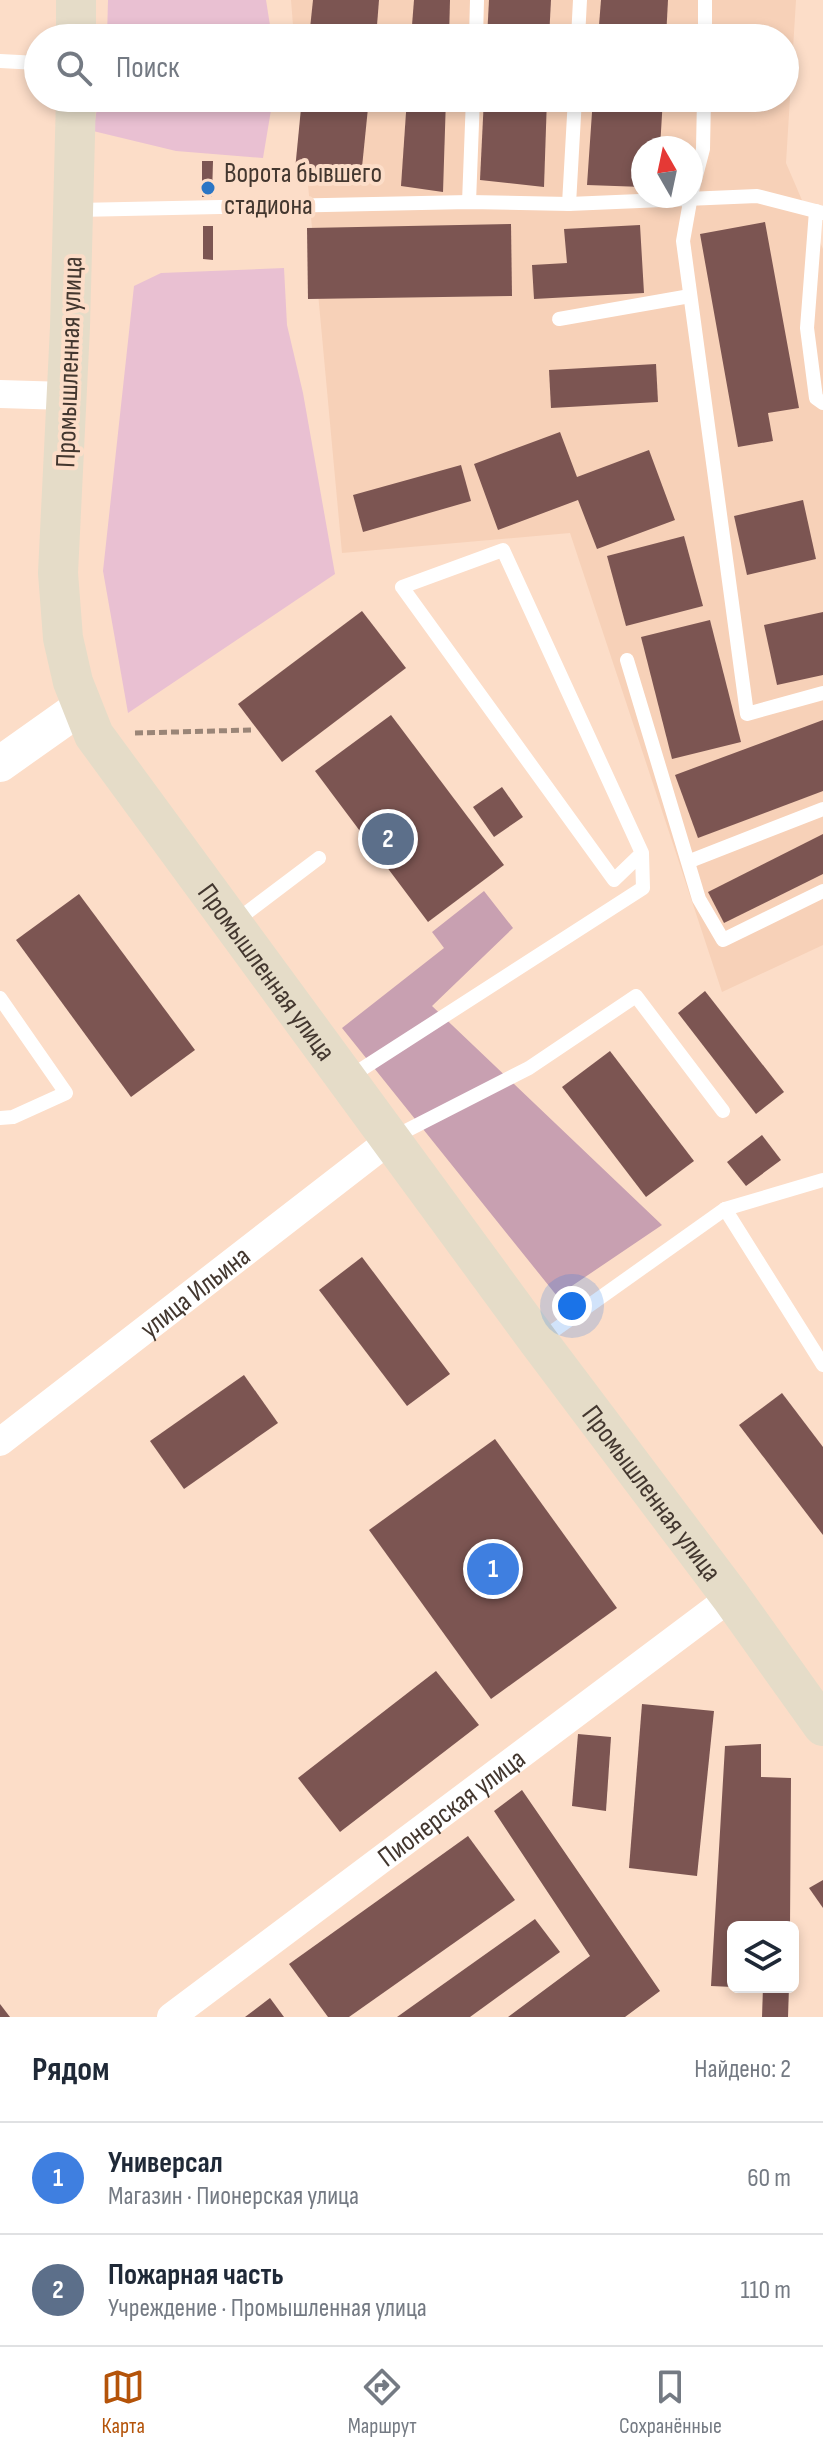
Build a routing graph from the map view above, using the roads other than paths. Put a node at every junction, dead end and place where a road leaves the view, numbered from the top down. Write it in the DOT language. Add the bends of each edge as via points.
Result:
graph roads {
  1 [pos="76,0"];
  2 [pos="477,0"];
  3 [pos="580,0"];
  4 [pos="705,0"];
  5 [pos="76,24"];
  6 [pos="476,24"];
  7 [pos="579,24"];
  8 [pos="705,24"];
  9 [pos="0,61"];
  10 [pos="24,62"];
  11 [pos="76,112"];
  12 [pos="472,112"];
  13 [pos="574,112"];
  14 [pos="704,112"];
  15 [pos="703,149"];
  16 [pos="703,197"];
  17 [pos="631,200"];
  18 [pos="469,202"];
  19 [pos="569,204"];
  20 [pos="689,208"];
  21 [pos="73,210"];
  22 [pos="820,212"];
  23 [pos="690,296"];
  24 [pos="823,318"];
  25 [pos="559,319"];
  26 [pos="807,328"];
  27 [pos="0,394"];
  28 [pos="66,396"];
  29 [pos="823,403"];
  30 [pos="627,660"];
  31 [pos="823,693"];
  32 [pos="88,720"];
  33 [pos="0,764"];
  34 [pos="823,809"];
  35 [pos="642,853"];
  36 [pos="319,858"];
  37 [pos="690,861"];
  38 [pos="823,891"];
  39 [pos="231,924"];
  40 [pos="0,998"];
  41 [pos="345,1080"];
  42 [pos="723,1111"];
  43 [pos="0,1118"];
  44 [pos="390,1140"];
  45 [pos="823,1180"];
  46 [pos="725,1209"];
  47 [pos="539,1342"];
  48 [pos="823,1365"];
  49 [pos="0,1442"];
  50 [pos="731,1597"];
  51 [pos="823,1726"];
  52 [pos="171,2017"];
  1 -- 5 [label="main road"];
  2 -- 6 [label="lane"];
  3 -- 7 [label="lane"];
  4 -- 8 [label="lane"];
  9 -- 10 [label="lane"];
  11 -- 21 [label="main road, Промышленная улица"];
  12 -- 18 [label="lane"];
  13 -- 19 [label="lane"];
  14 -- 15 [label="lane"];
  16 -- 22 [label="lane" via="757,196"];
  17 -- 19 [label="lane"];
  18 -- 19 [label="lane"];
  18 -- 21 [label="lane"];
  20 -- 23 [label="lane" via="683,241"];
  21 -- 28 [label="main road, Промышленная улица"];
  22 -- 26 [label="lane"];
  23 -- 25 [label="lane"];
  23 -- 31 [label="lane" via="747,714"];
  24 -- 26 [label="lane"];
  26 -- 29 [label="lane" via="816,398"];
  27 -- 28 [label="street"];
  28 -- 32 [label="main road, Промышленная улица" via="58,573 63,638"];
  30 -- 37 [label="lane"];
  32 -- 33 [label="street"];
  32 -- 39 [label="main road, Промышленная улица"];
  34 -- 37 [label="lane"];
  35 -- 35 [label="lane" via="503,550 402,587 614,880"];
  35 -- 41 [label="lane" via="643,888"];
  36 -- 39 [label="lane"];
  37 -- 38 [label="lane" via="699,899 723,940"];
  39 -- 41 [label="main road, Промышленная улица"];
  40 -- 43 [label="lane" via="66,1093"];
  41 -- 44 [label="main road, Промышленная улица"];
  42 -- 44 [label="lane" via="636,996 529,1068"];
  44 -- 47 [label="main road, Промышленная улица"];
  44 -- 49 [label="street, улица Ильина"];
  45 -- 46 [label="lane"];
  46 -- 47 [label="lane"];
  46 -- 48 [label="lane"];
  47 -- 50 [label="main road, Промышленная улица"];
  50 -- 51 [label="main road, Промышленная улица"];
  50 -- 52 [label="street, Пионерская улица"];
}
